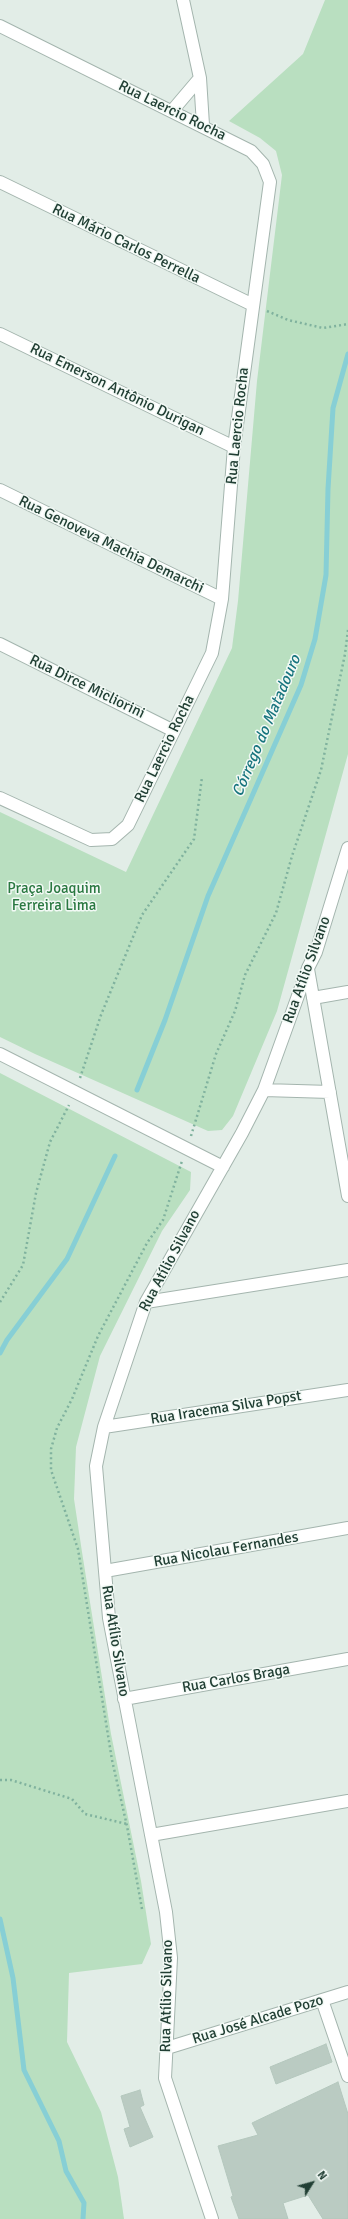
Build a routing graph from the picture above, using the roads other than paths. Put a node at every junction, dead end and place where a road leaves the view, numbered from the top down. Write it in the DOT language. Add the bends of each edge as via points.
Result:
graph roads {
  1 [pos="183,0"];
  2 [pos="0,26"];
  3 [pos="200,78"];
  4 [pos="172,110"];
  5 [pos="203,125"];
  6 [pos="0,182"];
  7 [pos="253,305"];
  8 [pos="0,334"];
  9 [pos="234,447"];
  10 [pos="0,490"];
  11 [pos="222,599"];
  12 [pos="0,644"];
  13 [pos="174,731"];
  14 [pos="0,798"];
  15 [pos="347,853"];
  16 [pos="308,968"];
  17 [pos="348,992"];
  18 [pos="313,998"];
  19 [pos="0,1054"];
  20 [pos="264,1090"];
  21 [pos="330,1092"];
  22 [pos="343,1136"];
  23 [pos="223,1167"];
  24 [pos="348,1196"];
  25 [pos="348,1270"];
  26 [pos="146,1302"];
  27 [pos="348,1390"];
  28 [pos="104,1427"];
  29 [pos="348,1528"];
  30 [pos="104,1571"];
  31 [pos="348,1659"];
  32 [pos="124,1699"];
  33 [pos="348,1801"];
  34 [pos="151,1834"];
  35 [pos="348,1992"];
  36 [pos="322,2000"];
  37 [pos="167,2048"];
  38 [pos="348,2076"];
  39 [pos="212,2219"];
  1 -- 3 [label="street"];
  2 -- 4 [label="street, Rua Laercio Rocha"];
  3 -- 4 [label="street"];
  3 -- 5 [label="street"];
  4 -- 5 [label="street, Rua Laercio Rocha"];
  5 -- 7 [label="street, Rua Laercio Rocha" via="251,151 263,164 270,182"];
  6 -- 7 [label="street, Rua Mário Carlos Perrella"];
  7 -- 9 [label="street, Rua Laercio Rocha"];
  8 -- 9 [label="street, Rua Emerson Antônio Durigan"];
  9 -- 11 [label="street, Rua Laercio Rocha"];
  10 -- 11 [label="street, Rua Genoveva Machia Demarchi"];
  11 -- 13 [label="street, Rua Laercio Rocha" via="212,653"];
  12 -- 13 [label="street, Rua Dirce Micliorini"];
  13 -- 14 [label="street, Rua Laercio Rocha" via="128,826 112,839 91,840"];
  15 -- 16 [label="street, Rua Atílio Silvano" via="316,952"];
  16 -- 18 [label="street"];
  16 -- 20 [label="street, Rua Atílio Silvano"];
  17 -- 18 [label="street"];
  18 -- 21 [label="street"];
  19 -- 23 [label="street"];
  20 -- 21 [label="street"];
  20 -- 23 [label="street, Rua Atílio Silvano"];
  21 -- 22 [label="street"];
  22 -- 24 [label="street"];
  23 -- 26 [label="street, Rua Atílio Silvano"];
  25 -- 26 [label="street"];
  26 -- 28 [label="street, Rua Atílio Silvano"];
  27 -- 28 [label="street, Rua Iracema Silva Popst"];
  28 -- 30 [label="street, Rua Atílio Silvano" via="96,1466"];
  29 -- 30 [label="street, Rua Nicolau Fernandes"];
  30 -- 32 [label="street, Rua Atílio Silvano" via="108,1618"];
  31 -- 32 [label="street, Rua Carlos Braga"];
  32 -- 34 [label="street, Rua Atílio Silvano"];
  33 -- 34 [label="street"];
  34 -- 37 [label="street, Rua Atílio Silvano" via="166,1912 171,1958"];
  35 -- 36 [label="street, Rua José Alcade Pozo"];
  36 -- 37 [label="street, Rua José Alcade Pozo"];
  36 -- 38 [label="street"];
  37 -- 39 [label="street, Rua Atílio Silvano" via="165,2078"];
}
